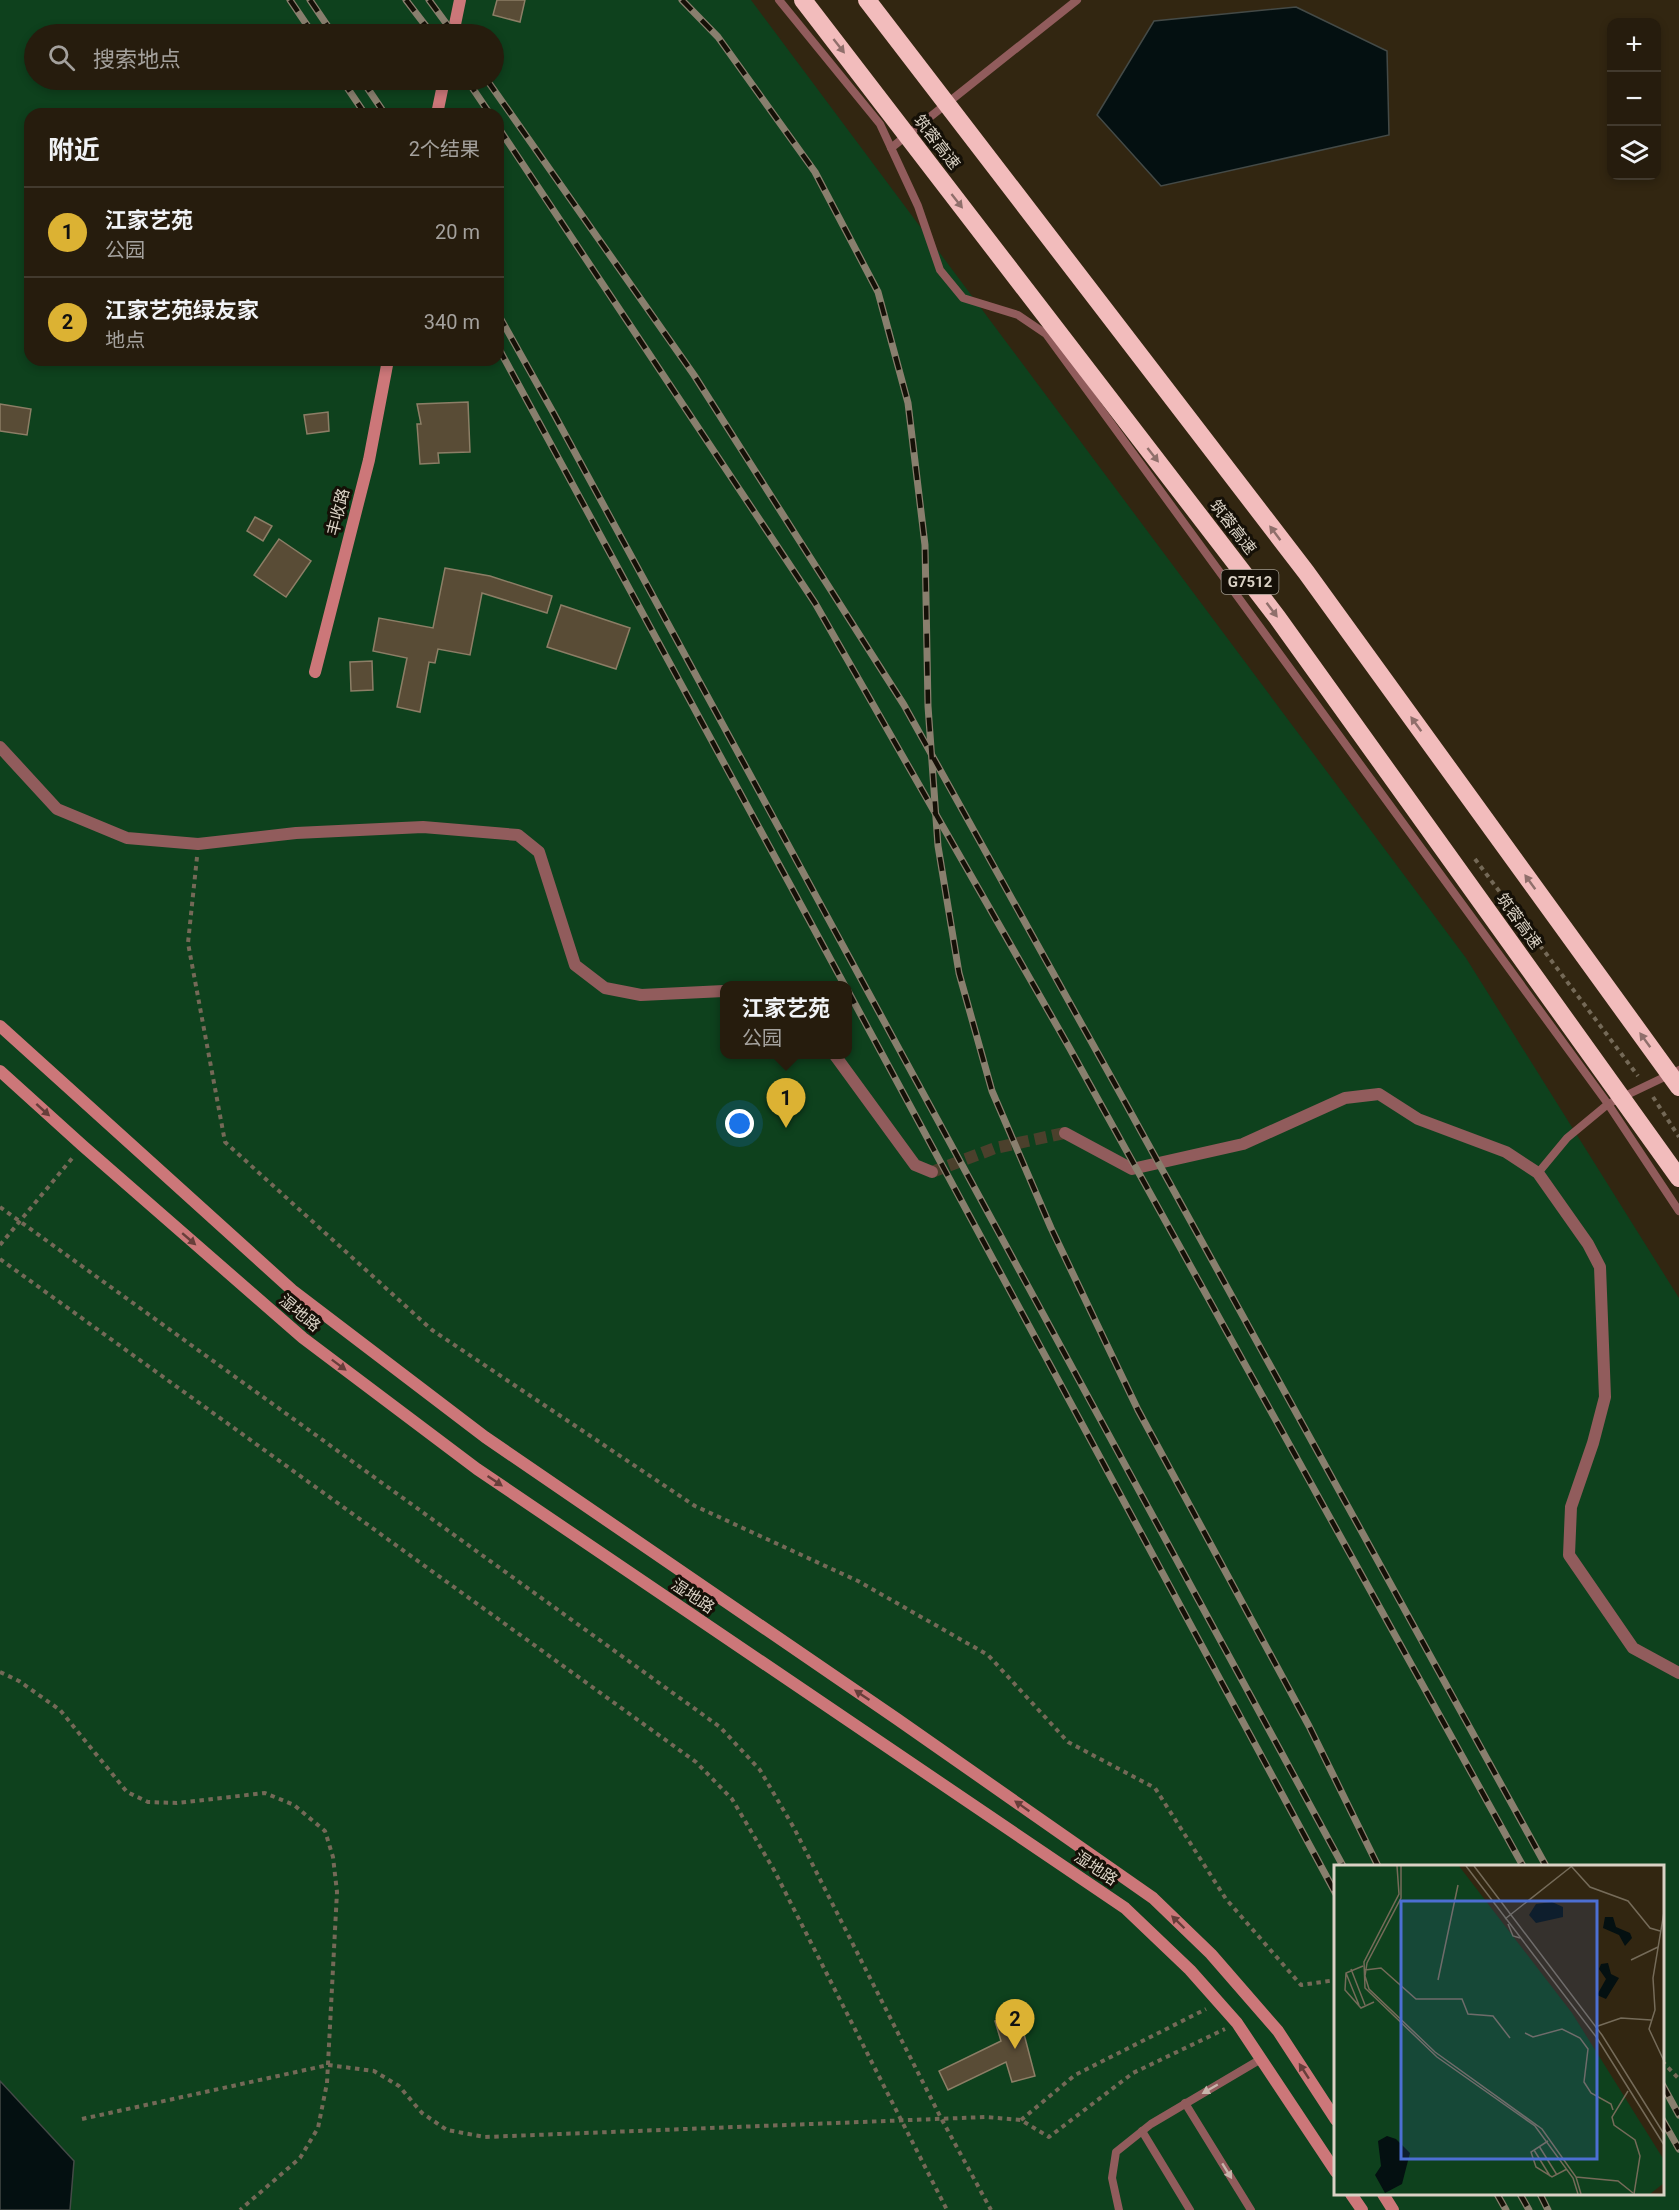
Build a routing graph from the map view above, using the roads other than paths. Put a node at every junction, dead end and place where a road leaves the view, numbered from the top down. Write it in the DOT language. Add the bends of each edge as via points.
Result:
graph roads {
  1 [pos="459,0"];
  2 [pos="779,0"];
  3 [pos="803,0"];
  4 [pos="867,0"];
  5 [pos="1077,0"];
  6 [pos="455,24"];
  7 [pos="442,90"];
  8 [pos="438,108"];
  9 [pos="891,148"];
  10 [pos="387,366"];
  11 [pos="315,672"];
  12 [pos="0,747"];
  13 [pos="720,991"];
  14 [pos="0,1026"];
  15 [pos="838,1059"];
  16 [pos="1679,1070"];
  17 [pos="0,1071"];
  18 [pos="1679,1087"];
  19 [pos="1608,1104"];
  20 [pos="1065,1133"];
  21 [pos="932,1173"];
  22 [pos="1538,1173"];
  23 [pos="1679,1178"];
  24 [pos="1679,1211"];
  25 [pos="1679,1673"];
  26 [pos="1261,2060"];
  27 [pos="1185,2103"];
  28 [pos="1334,2118"];
  29 [pos="1142,2131"];
  30 [pos="1334,2170"];
  31 [pos="1352,2195"];
  32 [pos="1384,2195"];
  33 [pos="1119,2210"];
  34 [pos="1190,2210"];
  35 [pos="1251,2210"];
  36 [pos="1362,2210"];
  37 [pos="1394,2210"];
  1 -- 6 [label="street"];
  2 -- 9 [label="lane" via="880,124"];
  3 -- 23 [label="highway, 筑蓉高速 / G7512, one-way, bridge" via="1277,617"];
  18 -- 4 [label="highway, 筑蓉高速 / G7512, one-way, bridge" via="1305,573"];
  5 -- 9 [label="lane"];
  7 -- 8 [label="street"];
  9 -- 19 [label="lane" via="918,206 940,270 963,298 1018,315 1046,334"];
  10 -- 11 [label="street, 丰收路" via="369,460"];
  12 -- 13 [label="street" via="57,809 127,838 198,844 296,833 423,827 518,835 539,852 574,965 605,988 641,995"];
  28 -- 14 [label="street, 湿地路, one-way" via="1278,2031 1211,1954 1147,1893 485,1437 292,1290"];
  15 -- 21 [label="street" via="915,1165"];
  16 -- 19 [label="lane"];
  17 -- 26 [label="street, 湿地路, one-way" via="303,1338 477,1469 1125,1908 1220,2001"];
  19 -- 22 [label="lane" via="1567,1138"];
  19 -- 24 [label="lane"];
  20 -- 22 [label="street" via="1132,1169 1243,1144 1345,1098 1379,1094 1418,1119 1506,1152"];
  22 -- 25 [label="street" via="1600,1267 1605,1397 1571,1507 1569,1555 1633,1648"];
  26 -- 27 [label="lane, one-way"];
  26 -- 30 [label="street, 湿地路"];
  27 -- 29 [label="lane"];
  27 -- 35 [label="lane, one-way"];
  29 -- 33 [label="lane" via="1116,2152 1112,2178"];
  29 -- 34 [label="lane"];
  31 -- 36 [label="street"];
  32 -- 37 [label="street"];
}
